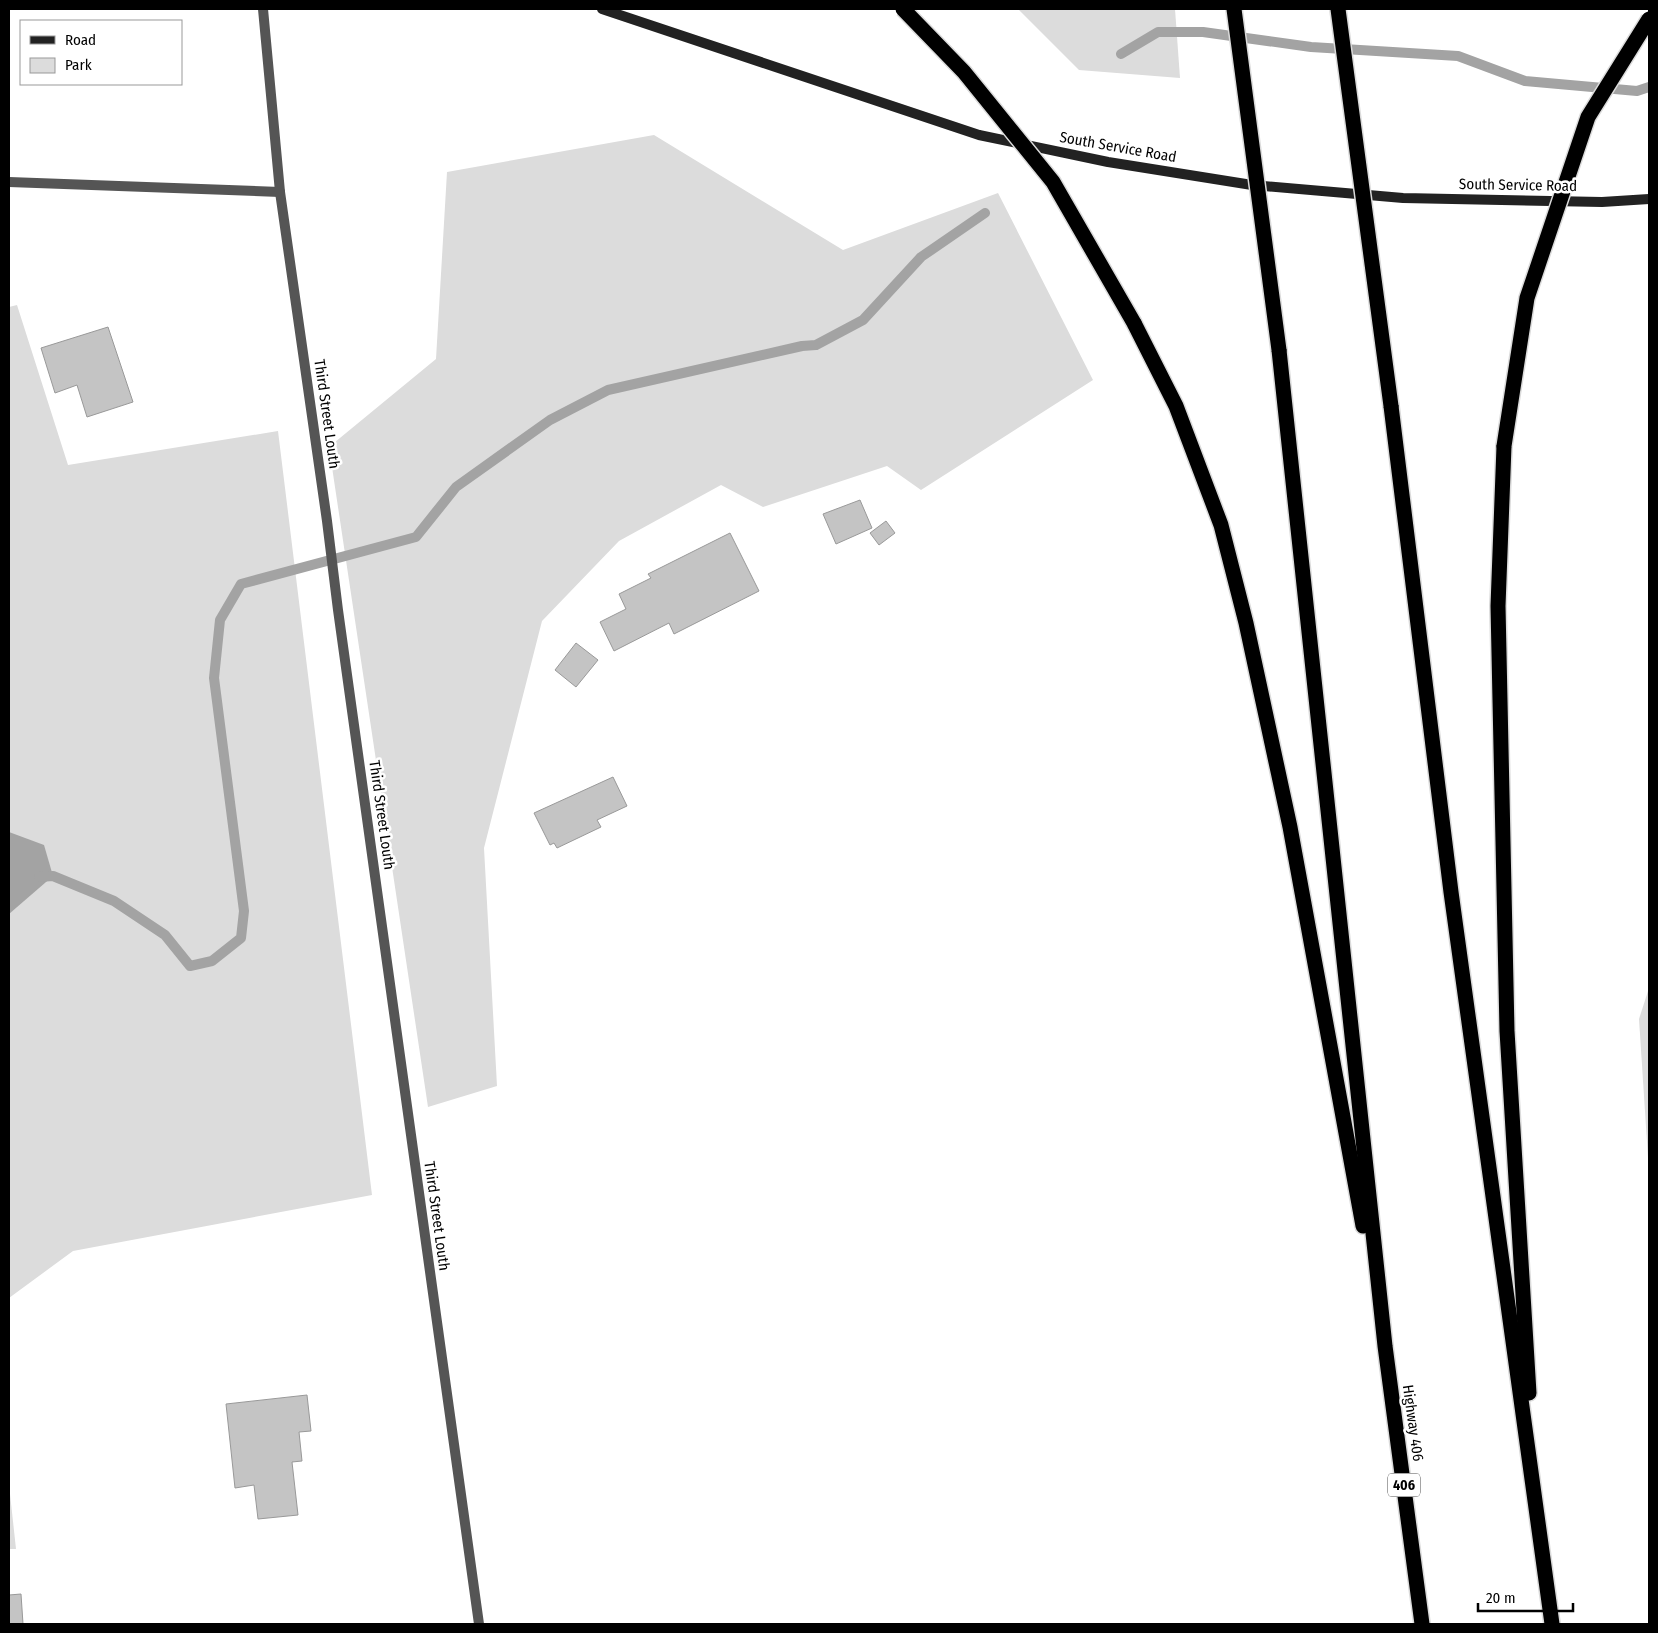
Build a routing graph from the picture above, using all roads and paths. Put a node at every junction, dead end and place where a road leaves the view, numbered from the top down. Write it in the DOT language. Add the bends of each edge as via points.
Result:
graph roads {
  1 [pos="263,9"];
  2 [pos="602,9"];
  3 [pos="903,9"];
  4 [pos="1234,9"];
  5 [pos="1338,9"];
  6 [pos="1649,19"];
  7 [pos="9,182"];
  8 [pos="280,192"];
  9 [pos="1649,199"];
  10 [pos="1385,1346"];
  11 [pos="1537,1511"];
  12 [pos="479,1624"];
  13 [pos="1422,1624"];
  14 [pos="1552,1624"];
  1 -- 8 [label="street, Third Street Louth"];
  2 -- 9 [label="main road, South Service Road" via="979,135 1108,162 1252,185 1403,198 1602,202"];
  3 -- 10 [label="highway, bridge" via="964,72 1053,182 1134,323 1176,406 1221,525 1246,623 1290,828"];
  4 -- 10 [label="highway, bridge" via="1279,350"];
  5 -- 11 [label="highway, bridge" via="1456,931"];
  6 -- 11 [label="highway, bridge" via="1588,117 1527,298 1504,446 1498,606 1507,1031"];
  7 -- 8 [label="street"];
  8 -- 12 [label="street, Third Street Louth"];
  10 -- 13 [label="highway, Highway 406 / 406"];
  11 -- 14 [label="highway"];
}
